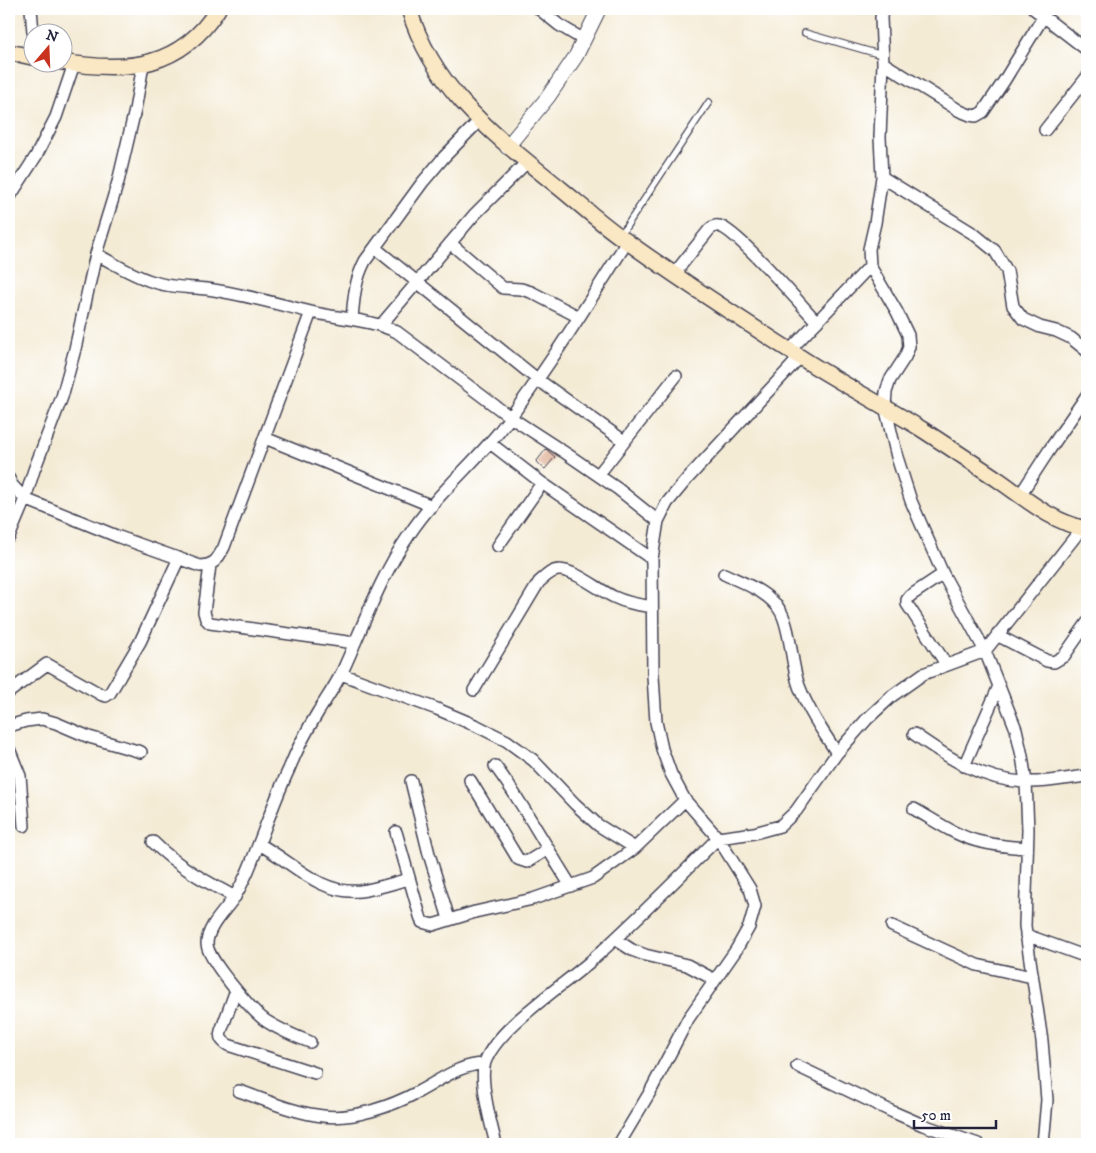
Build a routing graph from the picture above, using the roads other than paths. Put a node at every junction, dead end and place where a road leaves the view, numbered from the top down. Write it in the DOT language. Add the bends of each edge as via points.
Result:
graph roads {
  1 [pos="31,9"];
  2 [pos="218,9"];
  3 [pos="409,9"];
  4 [pos="539,9"];
  5 [pos="599,9"];
  6 [pos="882,9"];
  7 [pos="1042,11"];
  8 [pos="32,22"];
  9 [pos="804,33"];
  10 [pos="584,40"];
  11 [pos="1087,50"];
  12 [pos="9,52"];
  13 [pos="22,55"];
  14 [pos="883,59"];
  15 [pos="72,63"];
  16 [pos="143,65"];
  17 [pos="66,72"];
  18 [pos="1087,77"];
  19 [pos="709,102"];
  20 [pos="478,120"];
  21 [pos="1045,130"];
  22 [pos="507,147"];
  23 [pos="527,162"];
  24 [pos="882,177"];
  25 [pos="9,198"];
  26 [pos="624,239"];
  27 [pos="450,243"];
  28 [pos="375,248"];
  29 [pos="96,254"];
  30 [pos="870,266"];
  31 [pos="674,274"];
  32 [pos="416,282"];
  33 [pos="311,312"];
  34 [pos="578,317"];
  35 [pos="352,318"];
  36 [pos="816,322"];
  37 [pos="382,325"];
  38 [pos="1087,351"];
  39 [pos="795,354"];
  40 [pos="676,376"];
  41 [pos="537,378"];
  42 [pos="1087,395"];
  43 [pos="885,406"];
  44 [pos="510,417"];
  45 [pos="265,438"];
  46 [pos="624,441"];
  47 [pos="490,443"];
  48 [pos="598,475"];
  49 [pos="9,478"];
  50 [pos="542,483"];
  51 [pos="1020,495"];
  52 [pos="25,499"];
  53 [pos="432,506"];
  54 [pos="658,521"];
  55 [pos="1085,528"];
  56 [pos="9,537"];
  57 [pos="498,546"];
  58 [pos="179,558"];
  59 [pos="652,559"];
  60 [pos="210,565"];
  61 [pos="724,574"];
  62 [pos="942,574"];
  63 [pos="652,607"];
  64 [pos="1087,623"];
  65 [pos="997,635"];
  66 [pos="355,643"];
  67 [pos="985,650"];
  68 [pos="946,664"];
  69 [pos="341,674"];
  70 [pos="999,686"];
  71 [pos="474,690"];
  72 [pos="9,692"];
  73 [pos="9,726"];
  74 [pos="914,734"];
  75 [pos="9,749"];
  76 [pos="141,752"];
  77 [pos="837,753"];
  78 [pos="495,766"];
  79 [pos="964,766"];
  80 [pos="1087,776"];
  81 [pos="470,780"];
  82 [pos="411,781"];
  83 [pos="1026,782"];
  84 [pos="685,800"];
  85 [pos="914,809"];
  86 [pos="24,826"];
  87 [pos="396,832"];
  88 [pos="718,838"];
  89 [pos="153,842"];
  90 [pos="259,844"];
  91 [pos="635,848"];
  92 [pos="1027,848"];
  93 [pos="548,849"];
  94 [pos="409,879"];
  95 [pos="571,886"];
  96 [pos="235,897"];
  97 [pos="449,919"];
  98 [pos="892,926"];
  99 [pos="1026,936"];
  100 [pos="615,939"];
  101 [pos="1087,957"];
  102 [pos="1032,977"];
  103 [pos="715,980"];
  104 [pos="236,990"];
  105 [pos="310,1042"];
  106 [pos="484,1064"];
  107 [pos="797,1066"];
  108 [pos="315,1073"];
  109 [pos="239,1091"];
  110 [pos="496,1144"];
  111 [pos="619,1144"];
  112 [pos="978,1144"];
  113 [pos="1043,1144"];
  1 -- 8 [label="street"];
  2 -- 16 [label="main road" via="194,39 172,54"];
  3 -- 20 [label="main road" via="433,63"];
  4 -- 10 [label="street"];
  5 -- 10 [label="street"];
  6 -- 14 [label="street"];
  7 -- 11 [label="street"];
  7 -- 14 [label="street" via="1004,81 983,112 976,116 960,111"];
  9 -- 14 [label="lane"];
  10 -- 22 [label="street" via="548,97"];
  12 -- 13 [label="main road"];
  14 -- 24 [label="street"];
  15 -- 16 [label="main road" via="113,68"];
  16 -- 29 [label="street" via="118,182"];
  17 -- 25 [label="street" via="52,125"];
  18 -- 21 [label="street"];
  19 -- 26 [label="lane"];
  20 -- 22 [label="main road"];
  20 -- 28 [label="street" via="422,183"];
  22 -- 23 [label="main road"];
  23 -- 26 [label="main road"];
  23 -- 27 [label="street"];
  24 -- 30 [label="street" via="869,249"];
  24 -- 38 [label="street" via="974,234 995,252 1007,271 1013,306 1023,319 1056,330"];
  26 -- 31 [label="main road"];
  26 -- 34 [label="street"];
  27 -- 32 [label="street"];
  27 -- 34 [label="street" via="503,288 521,288"];
  28 -- 32 [label="street"];
  28 -- 35 [label="street" via="358,274"];
  29 -- 33 [label="street" via="136,276 157,283 247,296"];
  29 -- 52 [label="street" via="64,387"];
  30 -- 36 [label="street"];
  30 -- 43 [label="street" via="908,335 909,347 890,380"];
  31 -- 36 [label="street" via="709,230 718,226 734,235 764,264"];
  31 -- 39 [label="main road"];
  32 -- 37 [label="street"];
  32 -- 41 [label="street"];
  33 -- 35 [label="street"];
  33 -- 45 [label="street"];
  34 -- 41 [label="street"];
  35 -- 37 [label="street"];
  36 -- 39 [label="street"];
  37 -- 44 [label="street"];
  39 -- 43 [label="main road"];
  39 -- 54 [label="street" via="687,479"];
  40 -- 46 [label="street"];
  41 -- 44 [label="street"];
  41 -- 46 [label="street"];
  42 -- 51 [label="street"];
  43 -- 51 [label="main road"];
  43 -- 62 [label="street" via="911,501"];
  44 -- 47 [label="street"];
  44 -- 48 [label="street"];
  45 -- 53 [label="street"];
  45 -- 60 [label="street" via="224,548"];
  46 -- 48 [label="street"];
  47 -- 50 [label="street"];
  47 -- 53 [label="street"];
  48 -- 54 [label="street"];
  49 -- 52 [label="street"];
  50 -- 57 [label="street"];
  50 -- 59 [label="street"];
  51 -- 55 [label="main road" via="1043,511"];
  52 -- 56 [label="street"];
  52 -- 58 [label="street"];
  53 -- 66 [label="street" via="392,560"];
  54 -- 59 [label="street"];
  55 -- 65 [label="street"];
  58 -- 60 [label="street" via="200,566"];
  58 -- 72 [label="street" via="140,642 110,693 102,696 47,664"];
  59 -- 63 [label="street"];
  60 -- 66 [label="street" via="204,612 210,623"];
  61 -- 77 [label="street" via="757,590 781,612 799,686"];
  62 -- 67 [label="street"];
  62 -- 68 [label="street" via="910,596 907,604"];
  63 -- 71 [label="street" via="616,598 573,574 558,570 549,573 539,582"];
  63 -- 84 [label="street" via="656,722 662,749"];
  64 -- 65 [label="street" via="1064,656 1054,662"];
  65 -- 67 [label="street"];
  66 -- 69 [label="street"];
  67 -- 68 [label="street"];
  67 -- 70 [label="street"];
  68 -- 77 [label="street" via="923,674 892,696"];
  69 -- 90 [label="street" via="289,768"];
  69 -- 91 [label="street" via="436,709 507,741 533,760 598,824"];
  70 -- 79 [label="street"];
  70 -- 83 [label="street" via="1016,729"];
  73 -- 76 [label="street" via="42,719"];
  74 -- 79 [label="street"];
  75 -- 86 [label="street" via="20,776"];
  77 -- 88 [label="street" via="796,811 780,826"];
  78 -- 93 [label="street" via="514,791"];
  79 -- 83 [label="street" via="993,777"];
  80 -- 83 [label="street"];
  81 -- 93 [label="street" via="518,859 527,862"];
  82 -- 97 [label="street"];
  83 -- 92 [label="street"];
  84 -- 88 [label="street"];
  84 -- 91 [label="street"];
  85 -- 92 [label="street" via="975,840"];
  87 -- 94 [label="street"];
  88 -- 100 [label="street"];
  88 -- 103 [label="street" via="750,889 755,906 749,927"];
  89 -- 96 [label="street" via="187,870"];
  90 -- 94 [label="street" via="307,876 342,890 360,891"];
  90 -- 96 [label="street"];
  91 -- 95 [label="street" via="593,878"];
  92 -- 99 [label="street"];
  93 -- 95 [label="street"];
  94 -- 97 [label="street" via="422,922 433,925"];
  95 -- 97 [label="street" via="533,899"];
  96 -- 104 [label="street" via="213,926 207,946"];
  98 -- 102 [label="street" via="977,965"];
  99 -- 101 [label="street"];
  99 -- 102 [label="street"];
  100 -- 103 [label="street" via="632,950 687,966"];
  100 -- 106 [label="street" via="502,1036"];
  102 -- 113 [label="street" via="1047,1100"];
  103 -- 111 [label="street" via="688,1019"];
  104 -- 105 [label="street" via="263,1019"];
  104 -- 108 [label="street" via="221,1031 222,1041"];
  106 -- 109 [label="street" via="462,1068 416,1094 378,1109 348,1116 298,1111"];
  106 -- 110 [label="street" via="484,1081"];
  107 -- 112 [label="street" via="900,1115"];
}
